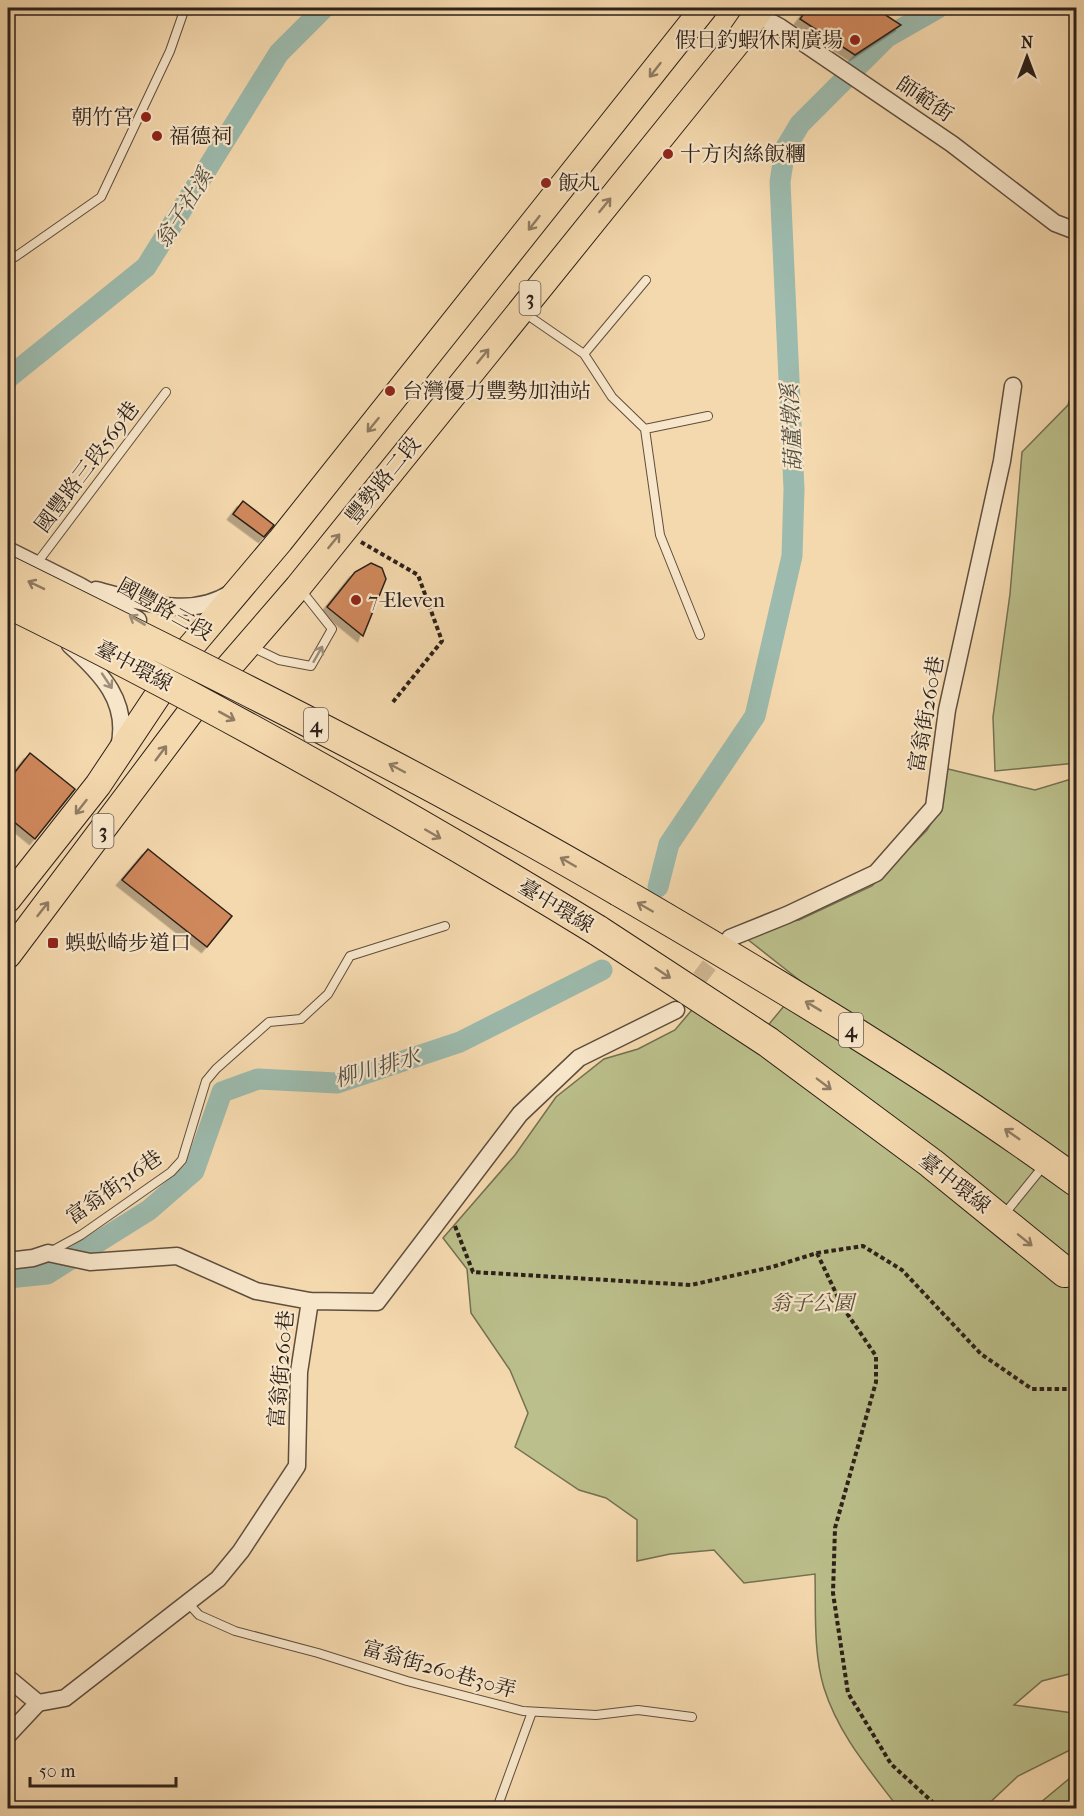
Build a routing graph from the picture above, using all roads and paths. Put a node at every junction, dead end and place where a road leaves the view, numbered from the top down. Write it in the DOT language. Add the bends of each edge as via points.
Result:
graph roads {
  1 [pos="185,8"];
  2 [pos="704,8"];
  3 [pos="754,9"];
  4 [pos="1077,231"];
  5 [pos="8,259"];
  6 [pos="646,280"];
  7 [pos="520,310"];
  8 [pos="584,354"];
  9 [pos="1013,386"];
  10 [pos="166,392"];
  11 [pos="708,416"];
  12 [pos="645,429"];
  13 [pos="342,531"];
  14 [pos="8,550"];
  15 [pos="37,563"];
  16 [pos="8,571"];
  17 [pos="247,579"];
  18 [pos="80,586"];
  19 [pos="298,587"];
  20 [pos="8,605"];
  21 [pos="50,626"];
  22 [pos="700,635"];
  23 [pos="249,645"];
  24 [pos="188,650"];
  25 [pos="229,668"];
  26 [pos="162,686"];
  27 [pos="393,702"];
  28 [pos="196,705"];
  29 [pos="115,759"];
  30 [pos="8,899"];
  31 [pos="445,926"];
  32 [pos="730,938"];
  33 [pos="8,955"];
  34 [pos="676,1010"];
  35 [pos="1048,1160"];
  36 [pos="1077,1181"];
  37 [pos="448,1208"];
  38 [pos="1000,1219"];
  39 [pos="49,1253"];
  40 [pos="817,1253"];
  41 [pos="8,1261"];
  42 [pos="1065,1272"];
  43 [pos="310,1301"];
  44 [pos="1077,1389"];
  45 [pos="188,1603"];
  46 [pos="8,1678"];
  47 [pos="38,1703"];
  48 [pos="532,1712"];
  49 [pos="692,1717"];
  50 [pos="8,1735"];
  51 [pos="8,1805"];
  52 [pos="30,1809"];
  53 [pos="497,1809"];
  54 [pos="939,1809"];
  1 -- 5 [label="lane" via="170,51 101,197"];
  2 -- 17 [label="main road, 豐勢路二段 / 3, one-way"];
  3 -- 4 [label="street, 師範街" via="952,144 1055,223"];
  7 -- 3 [label="main road, 豐勢路二段 / 3, one-way" via="736,44"];
  6 -- 8 [label="lane"];
  7 -- 8 [label="lane"];
  13 -- 7 [label="main road, 豐勢路二段 / 3, one-way"];
  8 -- 12 [label="lane" via="612,397"];
  9 -- 32 [label="street, 富翁街260巷" via="1002,461 947,710 934,807 876,873"];
  10 -- 15 [label="lane, 國豐路三段569巷"];
  11 -- 12 [label="lane"];
  12 -- 22 [label="lane" via="660,535"];
  19 -- 13 [label="main road, 豐勢路二段 / 3, one-way"];
  13 -- 27 [label="path" via="418,575 442,641"];
  14 -- 15 [label="street, 國豐路三段"];
  15 -- 18 [label="street, 國豐路三段"];
  35 -- 16 [label="highway, 臺中環線 / 4, one-way, bridge" via="876,1045 533,841 281,707"];
  17 -- 18 [label="street, 國豐路三段" via="218,600 186,608"];
  17 -- 24 [label="main road, 豐勢路二段 / 3"];
  24 -- 18 [label="street, 國豐路三段, one-way"];
  19 -- 23 [label="main road, 豐勢路二段 / 3"];
  23 -- 19 [label="lane, one-way" via="279,660 311,666 332,629"];
  20 -- 21 [label="street"];
  20 -- 38 [label="highway, 臺中環線 / 4, one-way, bridge" via="124,660 260,734 597,930 768,1042"];
  21 -- 26 [label="street"];
  21 -- 29 [label="street, one-way" via="98,669 113,691 121,728"];
  23 -- 25 [label="main road, 豐勢路二段 / 3"];
  24 -- 25 [label="street, 國豐路三段"];
  24 -- 26 [label="main road, 豐勢路二段 / 3"];
  25 -- 28 [label="main road, 豐勢路二段 / 3"];
  26 -- 28 [label="street"];
  26 -- 29 [label="main road, 豐勢路二段 / 3"];
  33 -- 28 [label="main road, 豐勢路二段 / 3, one-way"];
  29 -- 30 [label="main road, 豐勢路二段 / 3, one-way"];
  31 -- 39 [label="lane, 富翁街316巷" via="350,956 328,994 301,1019 269,1022 206,1081 182,1160 171,1172"];
  34 -- 37 [label="street, 富翁街260巷" via="579,1058 520,1113"];
  35 -- 36 [label="highway, 臺中環線 / 4"];
  35 -- 38 [label="lane"];
  37 -- 40 [label="path" via="473,1272 691,1285 772,1268"];
  37 -- 43 [label="street, 富翁街260巷" via="377,1302"];
  38 -- 42 [label="highway, 臺中環線 / 4, one-way"];
  39 -- 41 [label="street"];
  39 -- 43 [label="street" via="90,1262 177,1256 256,1291"];
  40 -- 44 [label="path" via="863,1246 902,1270 981,1354 1032,1389"];
  40 -- 54 [label="path" via="842,1306 876,1356 876,1382 835,1528 833,1593 848,1693 891,1764"];
  43 -- 45 [label="street, 富翁街260巷" via="299,1372 297,1466 241,1551 218,1579"];
  45 -- 47 [label="street, 富翁街260巷" via="65,1698"];
  45 -- 48 [label="lane, 富翁街260巷30弄" via="199,1615 235,1631 407,1682"];
  46 -- 47 [label="street"];
  47 -- 50 [label="street"];
  48 -- 49 [label="lane, 富翁街260巷30弄" via="596,1714 638,1710"];
  48 -- 53 [label="lane"];
  51 -- 52 [label="lane"];
}
